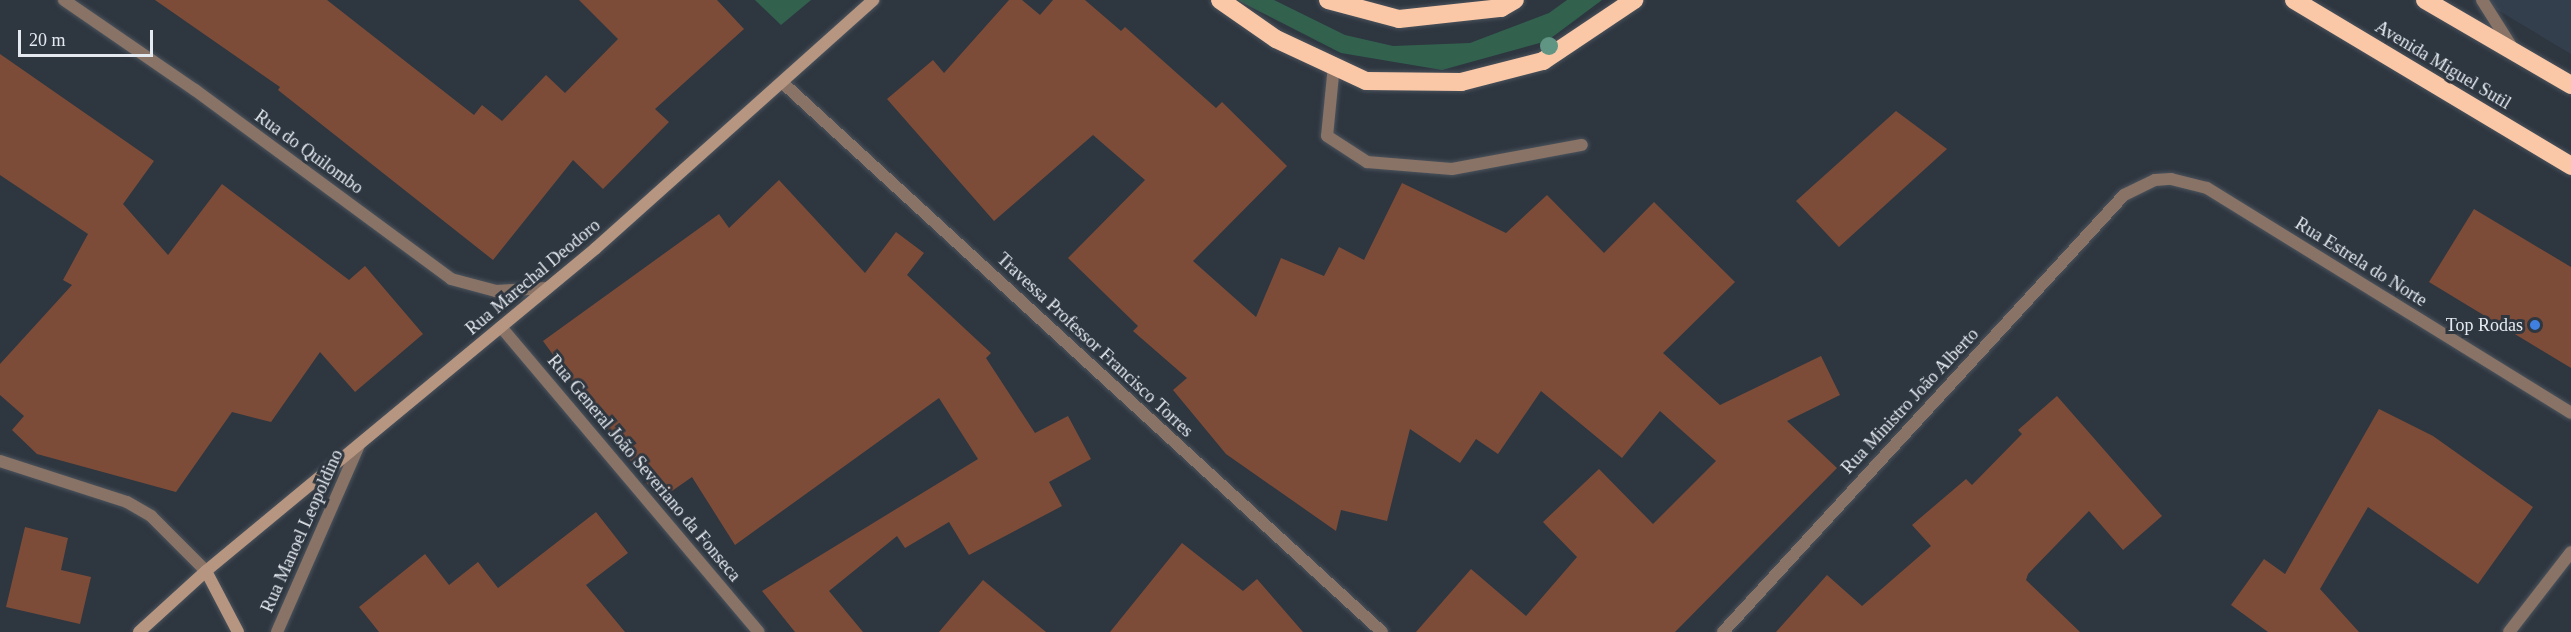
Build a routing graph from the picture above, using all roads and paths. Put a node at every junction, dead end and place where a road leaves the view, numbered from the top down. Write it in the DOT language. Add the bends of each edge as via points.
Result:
graph roads {
  1 [pos="64,0"];
  2 [pos="873,0"];
  3 [pos="1220,0"];
  4 [pos="1328,0"];
  5 [pos="1515,0"];
  6 [pos="1634,0"];
  7 [pos="2294,0"];
  8 [pos="2482,0"];
  9 [pos="2431,3"];
  10 [pos="2515,53"];
  11 [pos="1334,65"];
  12 [pos="784,84"];
  13 [pos="2571,85"];
  14 [pos="1582,145"];
  15 [pos="2571,166"];
  16 [pos="2124,195"];
  17 [pos="547,288"];
  18 [pos="501,327"];
  19 [pos="2571,413"];
  20 [pos="359,445"];
  21 [pos="0,461"];
  22 [pos="2571,552"];
  23 [pos="206,571"];
  24 [pos="139,632"];
  25 [pos="238,632"];
  26 [pos="277,632"];
  27 [pos="759,632"];
  28 [pos="1382,632"];
  29 [pos="1723,632"];
  30 [pos="2509,632"];
  1 -- 17 [label="street, Rua do Quilombo" via="195,90 451,279 496,291"];
  2 -- 12 [label="main road, Rua Marechal Deodoro"];
  3 -- 11 [label="highway" via="1276,39"];
  4 -- 5 [label="highway" via="1399,19 1501,8"];
  6 -- 11 [label="highway" via="1544,61 1461,82 1366,81"];
  7 -- 15 [label="highway, Avenida Miguel Sutil"];
  8 -- 10 [label="street"];
  9 -- 10 [label="highway"];
  10 -- 13 [label="highway"];
  11 -- 14 [label="street" via="1327,136 1367,162 1452,169"];
  12 -- 17 [label="main road, Rua Marechal Deodoro"];
  12 -- 28 [label="street, Travessa Professor Francisco Torres"];
  16 -- 19 [label="street, Rua Estrela do Norte" via="2155,180 2171,179 2207,188"];
  16 -- 29 [label="street, Rua Ministro João Alberto"];
  17 -- 18 [label="main road, Rua Marechal Deodoro"];
  18 -- 20 [label="main road, Rua Marechal Deodoro"];
  18 -- 27 [label="street, Rua General João Severiano da Fonseca"];
  20 -- 23 [label="main road, Rua Marechal Deodoro"];
  20 -- 26 [label="street, Rua Manoel Leopoldino"];
  21 -- 23 [label="street" via="127,502 152,516"];
  22 -- 30 [label="street"];
  23 -- 24 [label="main road, Rua Marechal Deodoro"];
  23 -- 25 [label="main road"];
}
